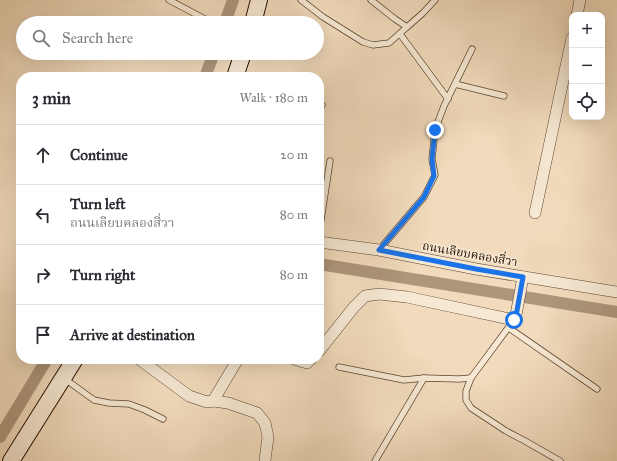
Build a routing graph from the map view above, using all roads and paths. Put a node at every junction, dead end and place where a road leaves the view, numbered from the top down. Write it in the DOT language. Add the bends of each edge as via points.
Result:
graph roads {
  1 [pos="169,0"];
  2 [pos="259,0"];
  3 [pos="301,0"];
  4 [pos="371,0"];
  5 [pos="435,0"];
  6 [pos="580,0"];
  7 [pos="578,12"];
  8 [pos="199,16"];
  9 [pos="255,16"];
  10 [pos="322,16"];
  11 [pos="324,18"];
  12 [pos="407,27"];
  13 [pos="400,34"];
  14 [pos="570,48"];
  15 [pos="472,49"];
  16 [pos="240,60"];
  17 [pos="236,72"];
  18 [pos="455,84"];
  19 [pos="504,96"];
  20 [pos="448,99"];
  21 [pos="330,161"];
  22 [pos="324,200"];
  23 [pos="535,213"];
  24 [pos="324,243"];
  25 [pos="379,250"];
  26 [pos="523,277"];
  27 [pos="617,292"];
  28 [pos="513,321"];
  29 [pos="324,345"];
  30 [pos="72,364"];
  31 [pos="146,364"];
  32 [pos="235,364"];
  33 [pos="339,367"];
  34 [pos="63,378"];
  35 [pos="424,378"];
  36 [pos="471,378"];
  37 [pos="597,389"];
  38 [pos="213,401"];
  39 [pos="163,419"];
  40 [pos="265,460"];
  41 [pos="11,461"];
  42 [pos="375,461"];
  43 [pos="560,461"];
  1 -- 8 [label="lane"];
  2 -- 9 [label="street"];
  3 -- 10 [label="lane"];
  4 -- 12 [label="lane"];
  5 -- 12 [label="lane"];
  6 -- 7 [label="street"];
  11 -- 13 [label="lane" via="363,42 373,45 389,43"];
  12 -- 13 [label="lane"];
  13 -- 20 [label="lane"];
  14 -- 23 [label="street"];
  15 -- 18 [label="lane"];
  16 -- 17 [label="street"];
  18 -- 19 [label="lane"];
  18 -- 20 [label="lane"];
  20 -- 25 [label="lane" via="435,130 432,159 434,176 424,197"];
  21 -- 22 [label="lane"];
  24 -- 25 [label="street, ถนนเลียบคลองสี่วา"];
  25 -- 26 [label="street, ถนนเลียบคลองสี่วา"];
  26 -- 27 [label="street, ถนนเลียบคลองสี่วา"];
  26 -- 28 [label="street"];
  28 -- 29 [label="street" via="407,297 379,294 365,296"];
  28 -- 36 [label="lane"];
  28 -- 37 [label="lane"];
  30 -- 34 [label="street"];
  31 -- 38 [label="street" via="189,396 207,402"];
  32 -- 38 [label="street"];
  33 -- 35 [label="lane" via="404,380"];
  34 -- 39 [label="lane" via="94,400 129,404"];
  34 -- 41 [label="street"];
  35 -- 36 [label="lane"];
  35 -- 42 [label="lane"];
  36 -- 43 [label="lane" via="466,391 466,400 471,408 506,432"];
  38 -- 40 [label="street" via="228,403 257,413 265,423 268,437"];
}
